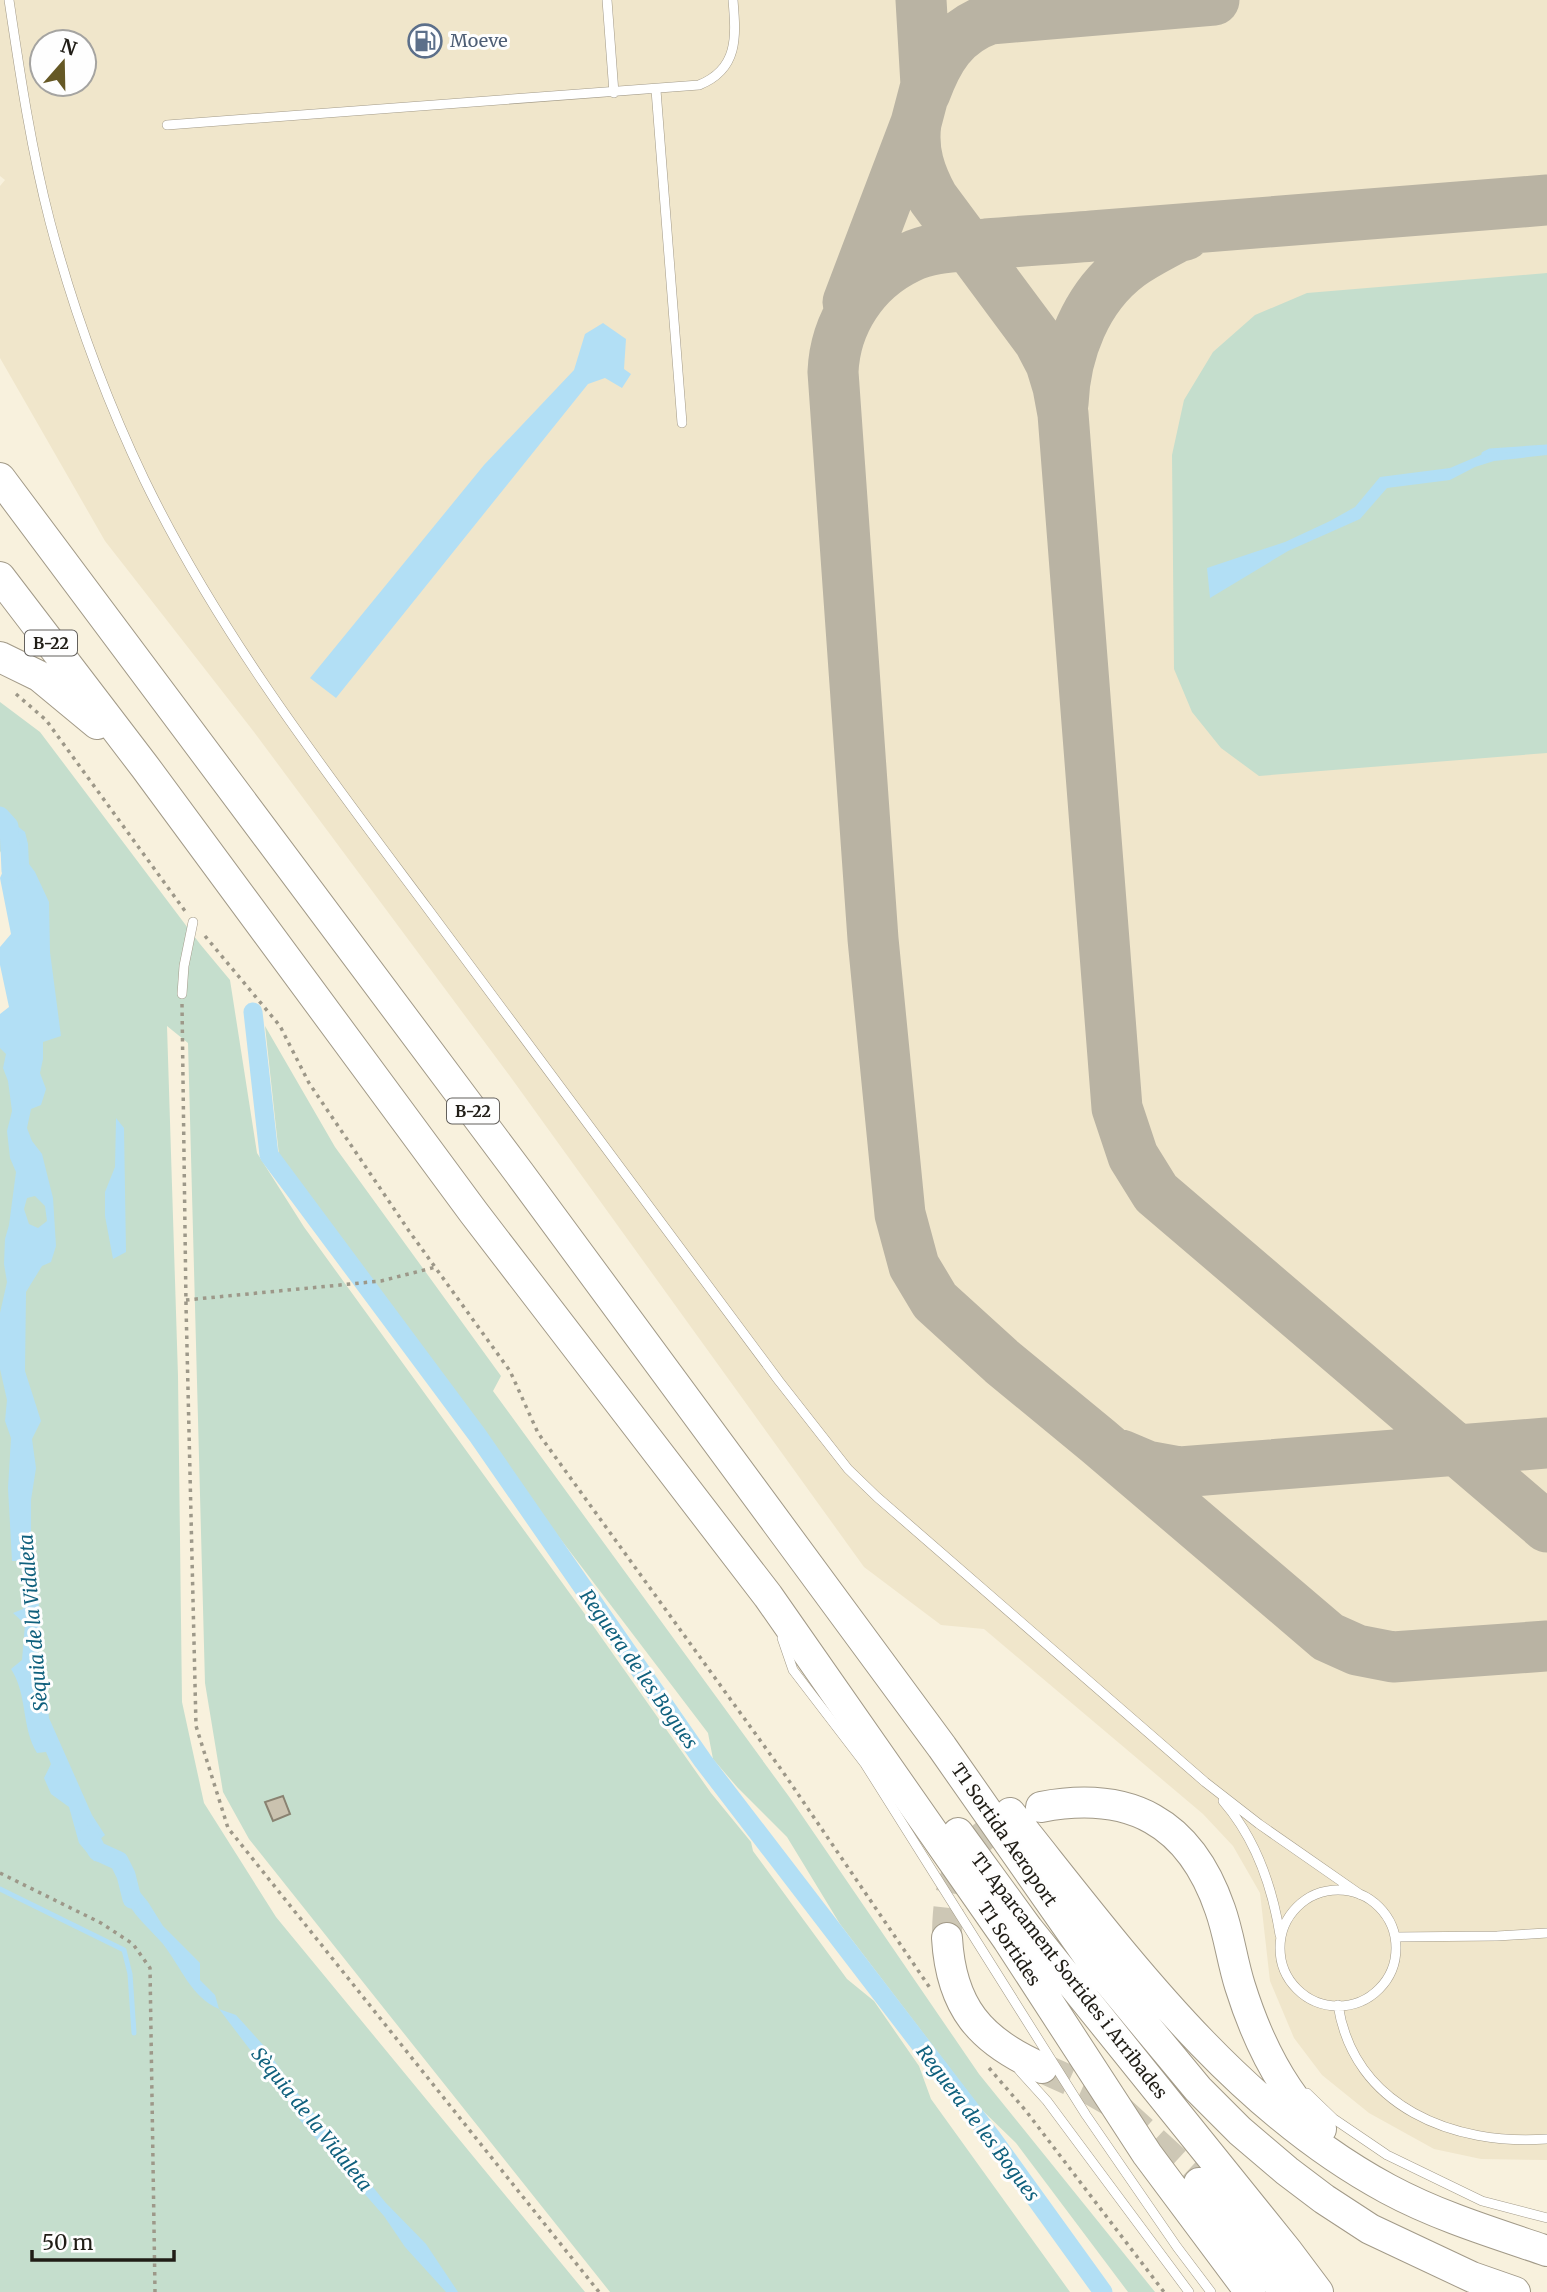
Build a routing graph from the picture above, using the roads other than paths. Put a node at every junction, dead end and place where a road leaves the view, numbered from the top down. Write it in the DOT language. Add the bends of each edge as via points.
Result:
graph roads {
  1 [pos="9,0"];
  2 [pos="607,0"];
  3 [pos="733,0"];
  4 [pos="656,90"];
  5 [pos="614,93"];
  6 [pos="167,125"];
  7 [pos="682,423"];
  8 [pos="0,478"];
  9 [pos="0,577"];
  10 [pos="0,657"];
  11 [pos="145,767"];
  12 [pos="193,922"];
  13 [pos="182,994"];
  14 [pos="768,1596"];
  15 [pos="942,1747"];
  16 [pos="1205,1782"];
  17 [pos="1041,1807"];
  18 [pos="1361,1895"];
  19 [pos="1547,1933"];
  20 [pos="1395,1937"];
  21 [pos="947,1938"];
  22 [pos="1280,1941"];
  23 [pos="1338,2006"];
  24 [pos="980,2028"];
  25 [pos="1272,2061"];
  26 [pos="1042,2068"];
  27 [pos="1547,2139"];
  28 [pos="1199,2183"];
  29 [pos="1547,2218"];
  30 [pos="1465,2222"];
  31 [pos="1547,2251"];
  32 [pos="1189,2292"];
  33 [pos="1211,2292"];
  34 [pos="1250,2292"];
  35 [pos="1284,2292"];
  36 [pos="1318,2292"];
  37 [pos="1515,2292"];
  1 -- 16 [label="lane" via="50,223 92,355 143,478 198,580 256,670 318,761 848,1469"];
  2 -- 5 [label="lane"];
  3 -- 4 [label="lane" via="736,34 722,70 699,85"];
  4 -- 5 [label="lane"];
  4 -- 7 [label="lane"];
  5 -- 6 [label="lane"];
  8 -- 15 [label="main road, B-22"];
  9 -- 11 [label="main road, B-22"];
  10 -- 11 [label="main road" via="39,676"];
  11 -- 14 [label="main road, B-22" via="483,1224"];
  12 -- 13 [label="lane"];
  14 -- 33 [label="lane" via="793,1670 865,1764 1086,2115"];
  14 -- 34 [label="main road, T1 Sortides" via="1008,1940 1147,2154"];
  14 -- 36 [label="main road, T1 Aparcament Sortides i Arribades" via="853,1682 1028,1929"];
  15 -- 30 [label="main road, T1 Sortida Aeroport" via="997,1797 1112,1940 1227,2068 1348,2165 1389,2189"];
  15 -- 37 [label="main road, T1 Sortida Aeroport" via="1091,1960 1198,2089 1240,2131 1305,2185 1370,2229"];
  16 -- 18 [label="lane"];
  16 -- 22 [label="lane" via="1238,1820 1256,1852 1276,1908"];
  17 -- 25 [label="main road" via="1092,1801 1133,1809 1159,1823 1189,1850 1212,1887 1240,1986"];
  18 -- 20 [label="lane" via="1385,1914"];
  18 -- 22 [label="lane" via="1334,1890 1313,1896 1292,1913"];
  19 -- 20 [label="lane"];
  20 -- 23 [label="lane" via="1394,1965 1377,1992 1363,2001"];
  21 -- 24 [label="main road" via="956,1991"];
  22 -- 23 [label="lane" via="1284,1970 1291,1982 1315,2001"];
  23 -- 27 [label="lane" via="1346,2042 1357,2061 1393,2100 1452,2130 1504,2139"];
  24 -- 26 [label="main road" via="1017,2057"];
  24 -- 32 [label="lane" via="1047,2101"];
  25 -- 29 [label="lane" via="1334,2119 1387,2155 1482,2202"];
  25 -- 30 [label="main road" via="1290,2094 1347,2151"];
  28 -- 35 [label="main road"];
  30 -- 31 [label="main road, T1 Sortida Aeroport"];
}
